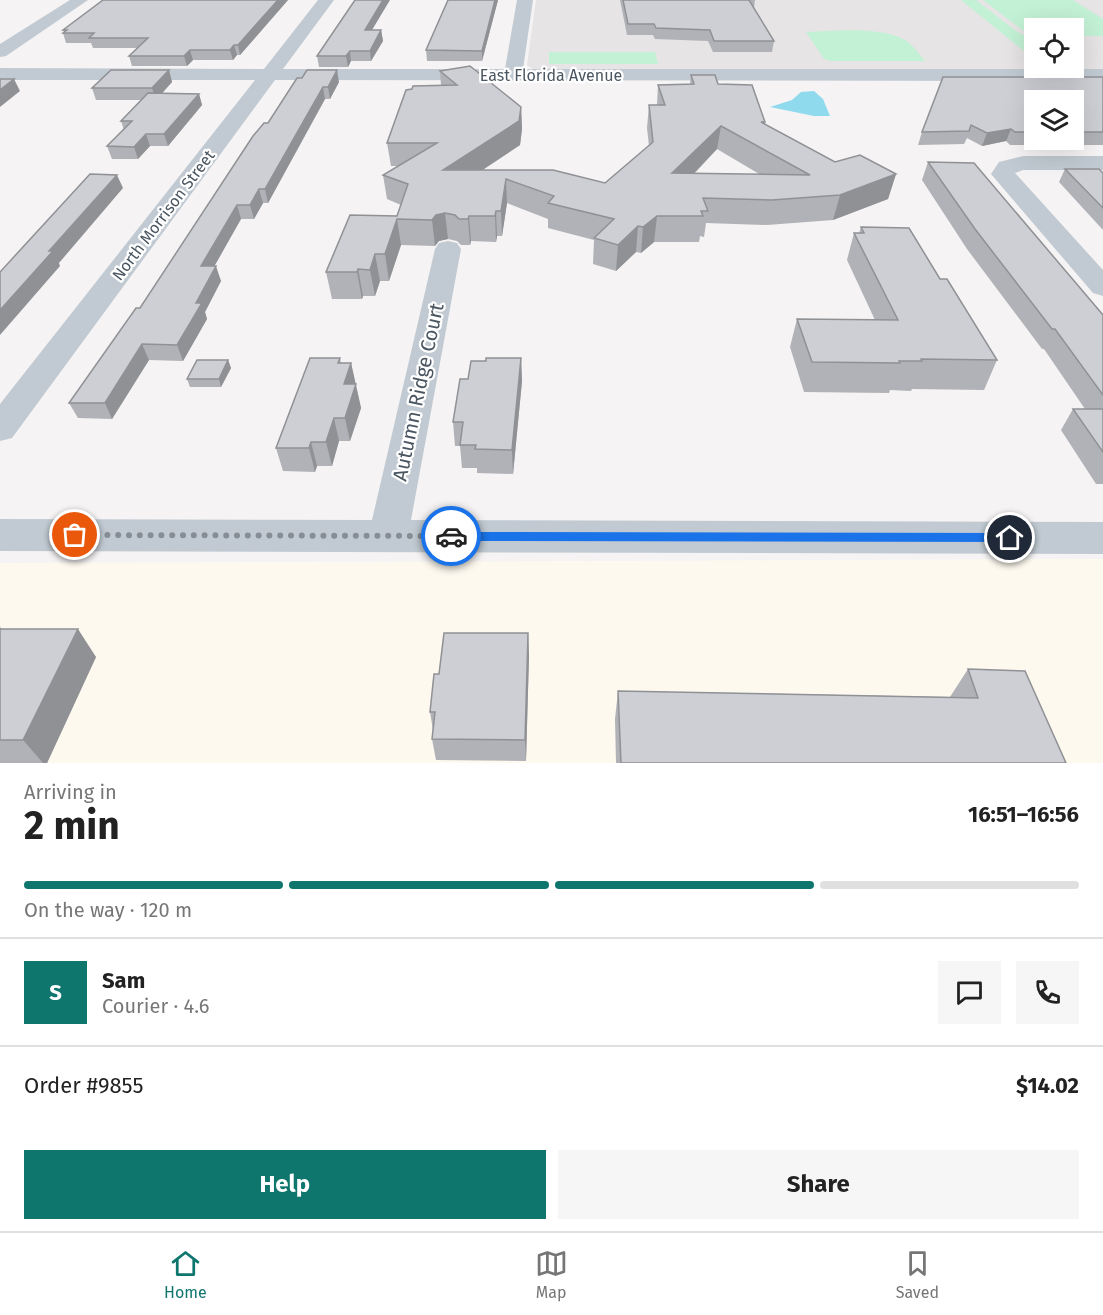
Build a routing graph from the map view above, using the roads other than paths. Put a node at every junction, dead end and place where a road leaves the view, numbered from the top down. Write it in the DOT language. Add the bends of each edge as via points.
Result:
graph roads {
  1 [pos="80,0"];
  2 [pos="326,0"];
  3 [pos="525,0"];
  4 [pos="0,52"];
  5 [pos="0,74"];
  6 [pos="268,74"];
  7 [pos="513,75"];
  8 [pos="1103,75"];
  9 [pos="1103,163"];
  10 [pos="448,249"];
  11 [pos="1103,287"];
  12 [pos="0,429"];
  13 [pos="0,535"];
  14 [pos="388,536"];
  15 [pos="1103,538"];
  1 -- 4 [label="street"];
  2 -- 6 [label="street, North Morrison Street"];
  3 -- 7 [label="street"];
  5 -- 6 [label="street, East Florida Avenue"];
  6 -- 7 [label="street, East Florida Avenue"];
  6 -- 12 [label="street, North Morrison Street"];
  7 -- 8 [label="street, East Florida Avenue"];
  9 -- 11 [label="street" via="1023,163 1007,167 1003,174"];
  10 -- 14 [label="street, Autumn Ridge Court"];
  13 -- 14 [label="street"];
  14 -- 15 [label="street"];
}
